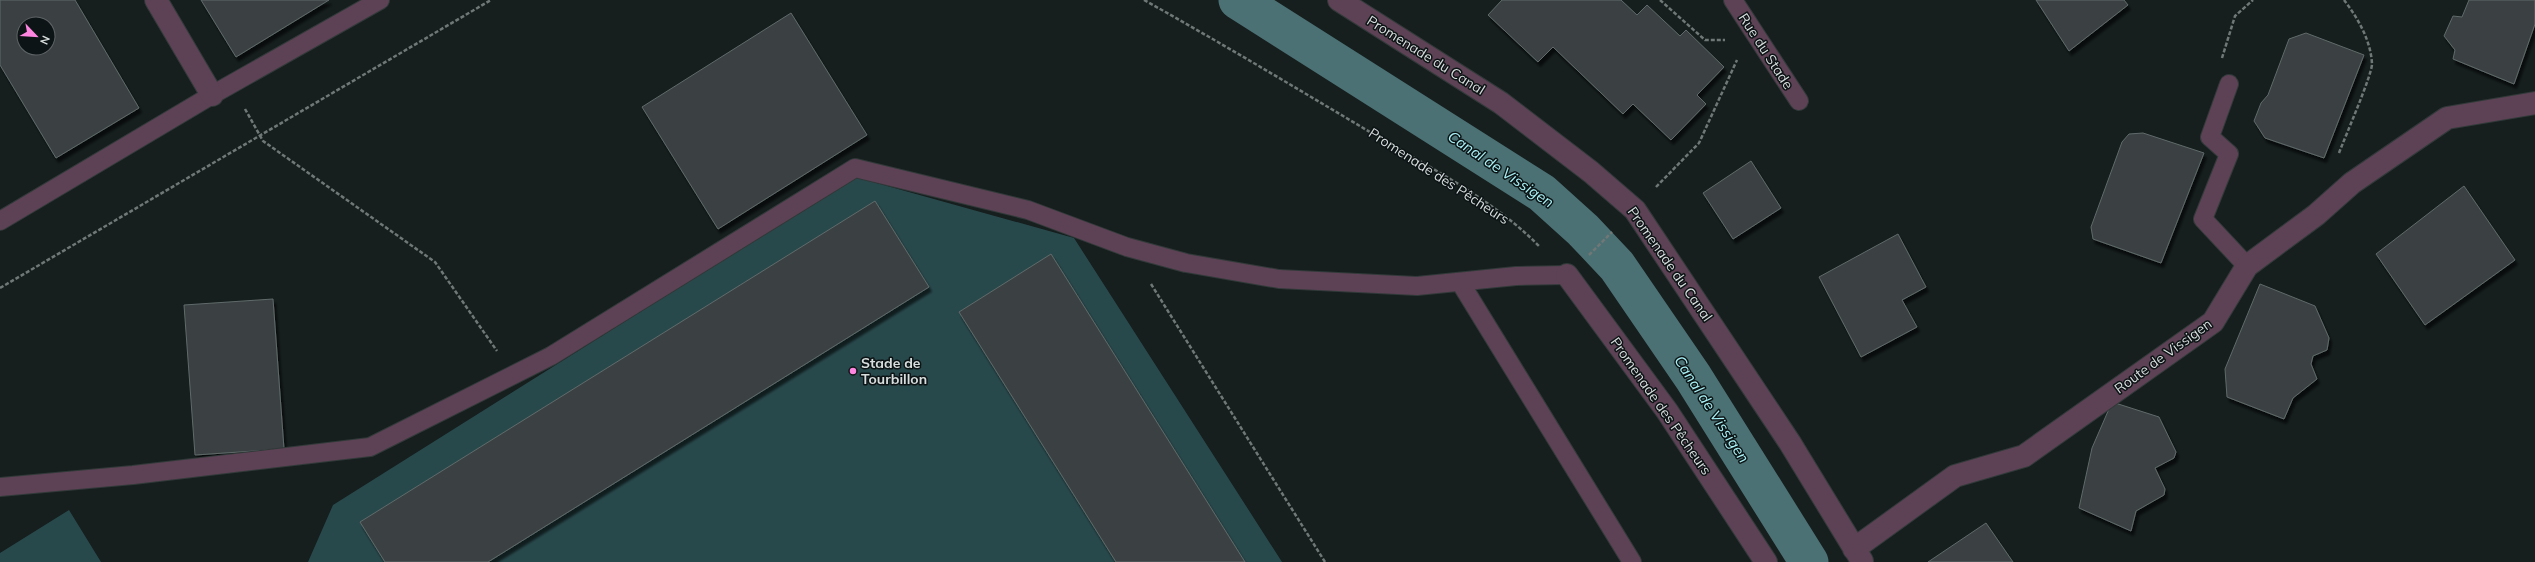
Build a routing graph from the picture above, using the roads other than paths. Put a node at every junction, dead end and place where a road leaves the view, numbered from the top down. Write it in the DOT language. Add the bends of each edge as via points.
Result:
graph roads {
  1 [pos="156,0"];
  2 [pos="380,0"];
  3 [pos="1339,0"];
  4 [pos="1733,0"];
  5 [pos="2229,84"];
  6 [pos="212,95"];
  7 [pos="1799,101"];
  8 [pos="2535,103"];
  9 [pos="0,221"];
  10 [pos="2247,266"];
  11 [pos="1567,275"];
  12 [pos="1460,282"];
  13 [pos="0,487"];
  14 [pos="1858,556"];
  15 [pos="1632,562"];
  16 [pos="1766,562"];
  1 -- 6 [label="street"];
  2 -- 6 [label="lane"];
  3 -- 14 [label="street, Promenade du Canal" via="1501,103 1591,172 1635,210 1749,380"];
  4 -- 7 [label="lane, Rue du Stade" via="1753,40"];
  5 -- 10 [label="lane" via="2210,137 2229,154 2203,220"];
  6 -- 9 [label="lane"];
  8 -- 10 [label="street, Route de Vissigen" via="2447,118 2352,183 2316,215"];
  10 -- 14 [label="street, Route de Vissigen" via="2213,322 2024,456 1955,476"];
  11 -- 12 [label="lane" via="1516,276"];
  11 -- 16 [label="street, Promenade des Pêcheurs" via="1667,411"];
  12 -- 13 [label="lane" via="1418,286 1279,279 1186,263 1127,247 1028,210 855,168 551,356 370,447 133,475"];
  12 -- 15 [label="lane"];
}
